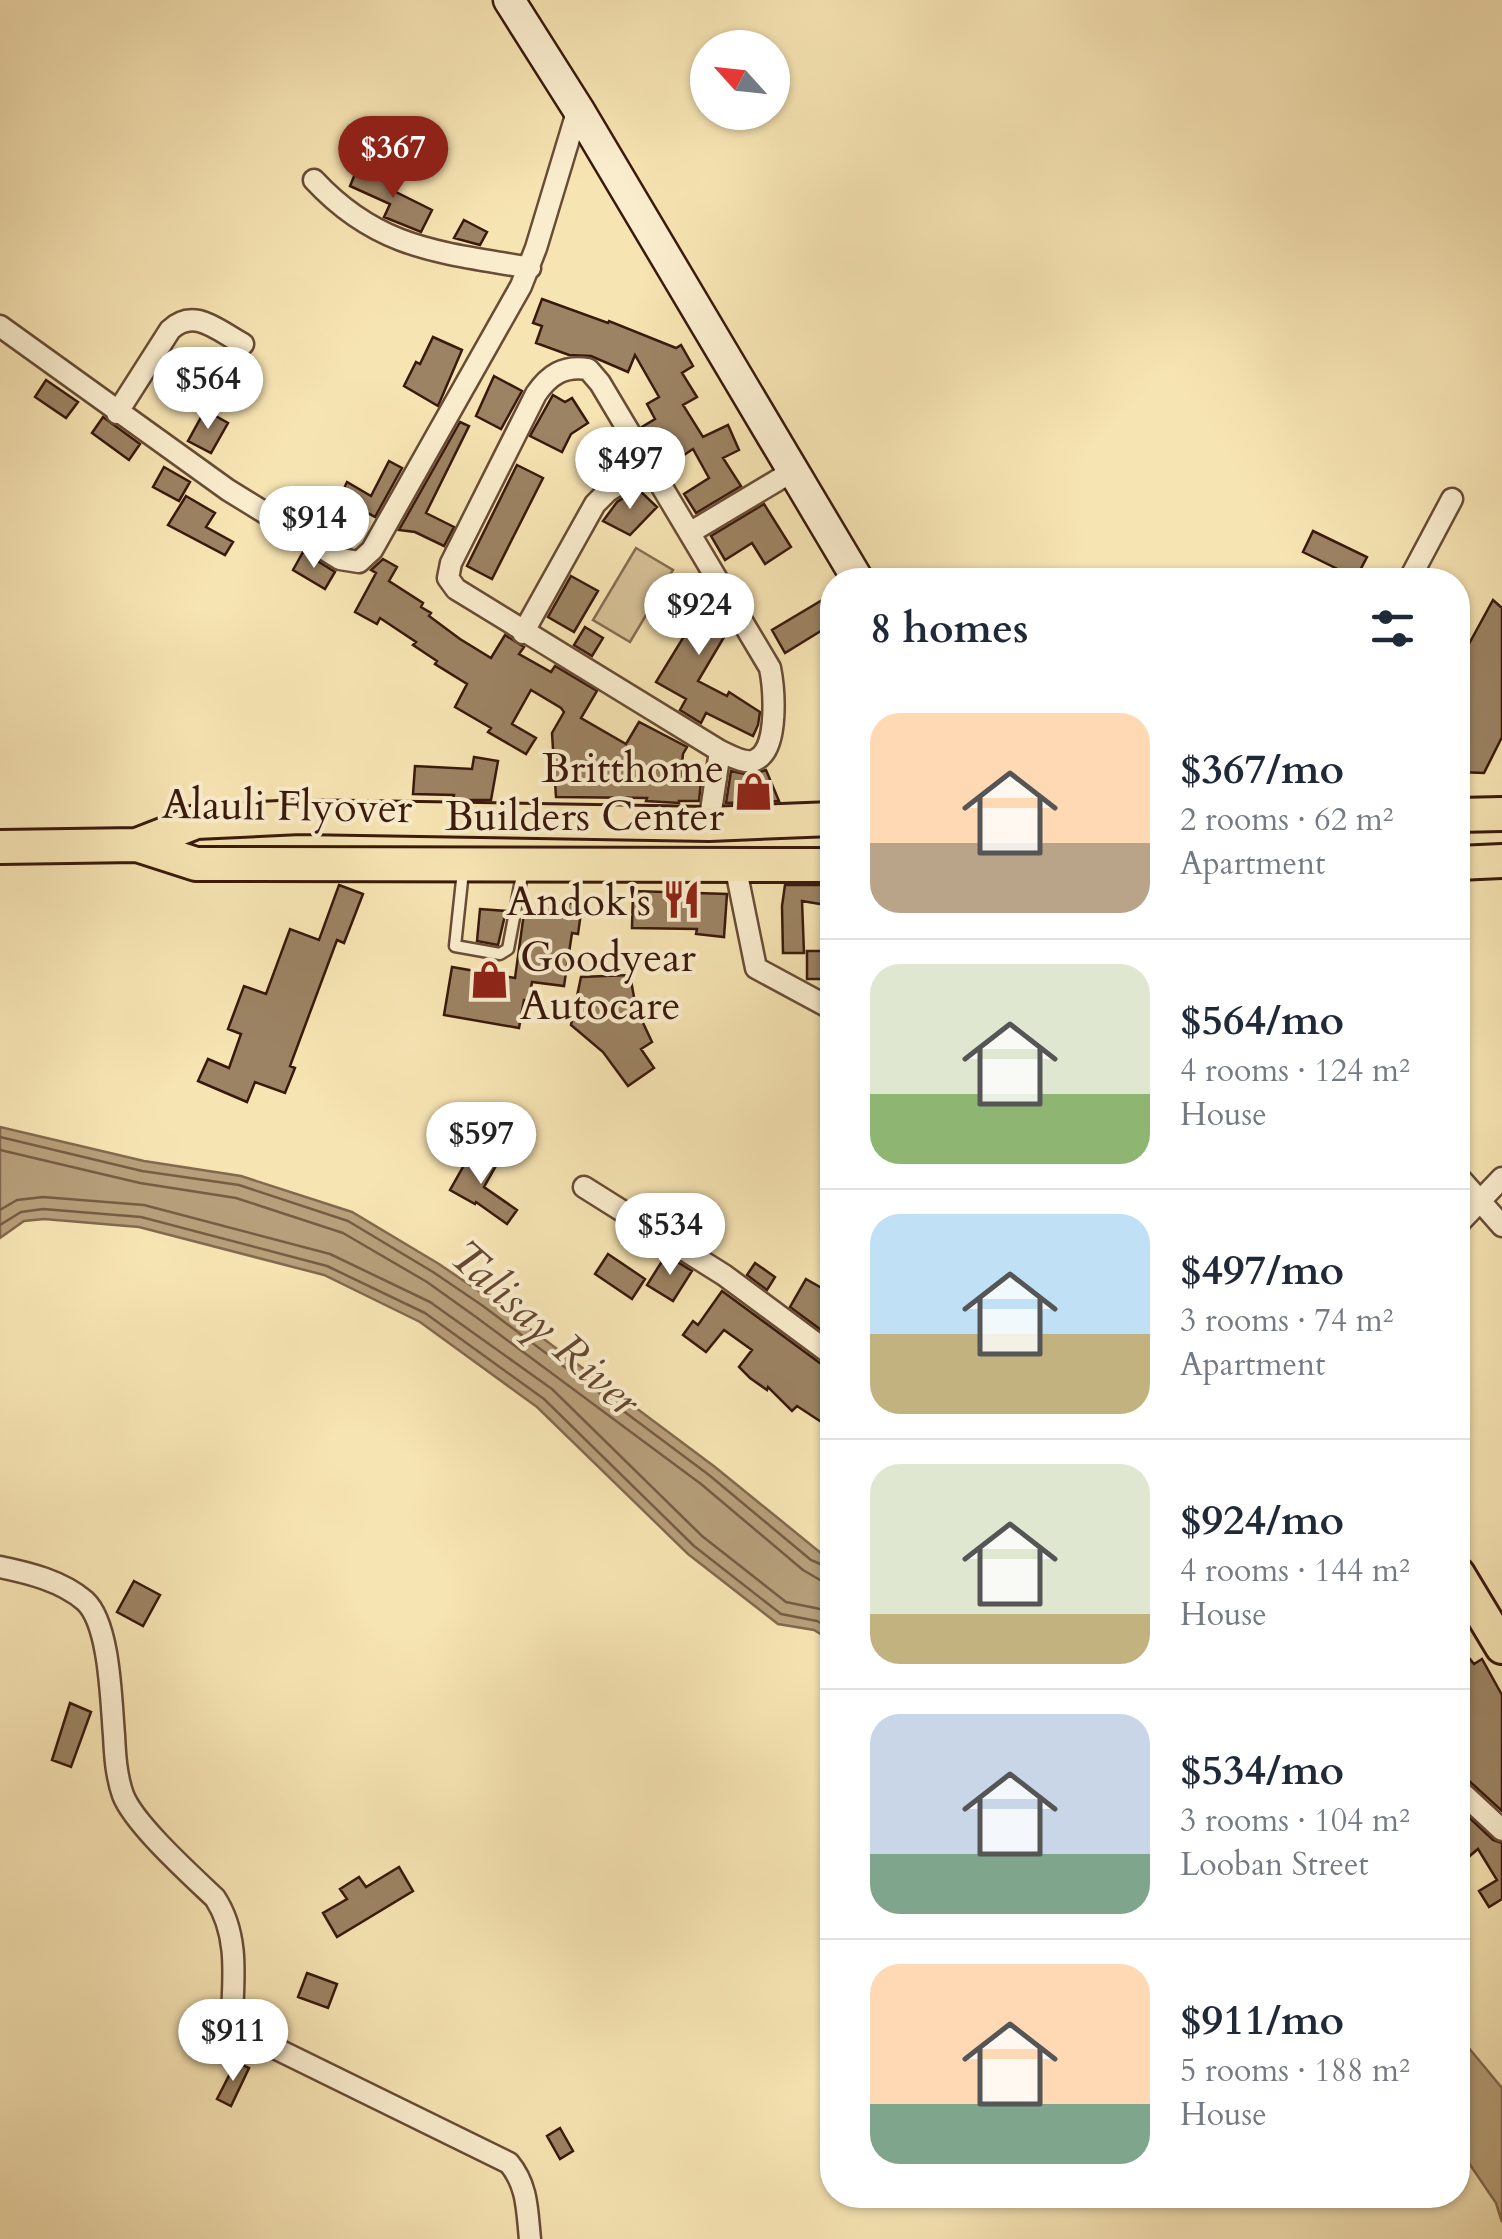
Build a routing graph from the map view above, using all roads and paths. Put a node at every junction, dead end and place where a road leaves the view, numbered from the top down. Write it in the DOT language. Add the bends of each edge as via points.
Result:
graph roads {
  1 [pos="509,0"];
  2 [pos="578,109"];
  3 [pos="314,180"];
  4 [pos="530,268"];
  5 [pos="0,326"];
  6 [pos="243,344"];
  7 [pos="118,413"];
  8 [pos="648,466"];
  9 [pos="793,471"];
  10 [pos="1452,499"];
  11 [pos="691,532"];
  12 [pos="851,568"];
  13 [pos="1415,568"];
  14 [pos="524,633"];
  15 [pos="720,751"];
  16 [pos="1470,814"];
  17 [pos="1502,814"];
  18 [pos="820,822"];
  19 [pos="1470,826"];
  20 [pos="1502,826"];
  21 [pos="820,831"];
  22 [pos="729,842"];
  23 [pos="1470,842"];
  24 [pos="1502,842"];
  25 [pos="820,844"];
  26 [pos="137,845"];
  27 [pos="0,847"];
  28 [pos="1502,860"];
  29 [pos="820,862"];
  30 [pos="1470,862"];
  31 [pos="464,865"];
  32 [pos="524,865"];
  33 [pos="820,1003"];
  34 [pos="1502,1178"];
  35 [pos="584,1187"];
  36 [pos="1470,1191"];
  37 [pos="1479,1202"];
  38 [pos="1470,1211"];
  39 [pos="1502,1226"];
  40 [pos="820,1346"];
  41 [pos="0,1567"];
  42 [pos="1470,1594"];
  43 [pos="1502,1647"];
  44 [pos="1470,1800"];
  45 [pos="1502,1830"];
  46 [pos="530,2239"];
  1 -- 2 [label="main road"];
  2 -- 4 [label="street"];
  2 -- 9 [label="main road"];
  3 -- 4 [label="street" via="355,219 389,238"];
  4 -- 7 [label="street" via="372,550 359,562 340,559 228,490"];
  5 -- 7 [label="street"];
  6 -- 7 [label="street" via="197,320 180,320"];
  8 -- 11 [label="street"];
  8 -- 14 [label="street" via="595,504"];
  8 -- 14 [label="street" via="594,374 563,370 543,384 448,578"];
  9 -- 11 [label="street"];
  9 -- 12 [label="main road"];
  10 -- 13 [label="street"];
  11 -- 15 [label="street" via="764,654 775,693 768,741 758,759"];
  14 -- 15 [label="street"];
  15 -- 22 [label="street"];
  16 -- 17 [label="main road"];
  18 -- 22 [label="main road"];
  19 -- 20 [label="main road"];
  21 -- 22 [label="main road"];
  22 -- 25 [label="main road"];
  22 -- 26 [label="main road" via="284,818 196,822"];
  22 -- 29 [label="main road"];
  22 -- 32 [label="main road"];
  22 -- 33 [label="street" via="756,968"];
  23 -- 24 [label="main road"];
  26 -- 27 [label="main road"];
  26 -- 31 [label="main road" via="196,864"];
  28 -- 30 [label="main road"];
  31 -- 32 [label="main road"];
  31 -- 32 [label="lane" via="454,943 500,954 509,946"];
  34 -- 37 [label="street"];
  35 -- 40 [label="street" via="724,1275"];
  36 -- 37 [label="street"];
  37 -- 38 [label="street"];
  37 -- 39 [label="street"];
  41 -- 46 [label="street" via="70,1591 97,1619 125,1800 226,1915 237,2026 509,2164 526,2192"];
  42 -- 43 [label="main road"];
  44 -- 45 [label="street"];
}
